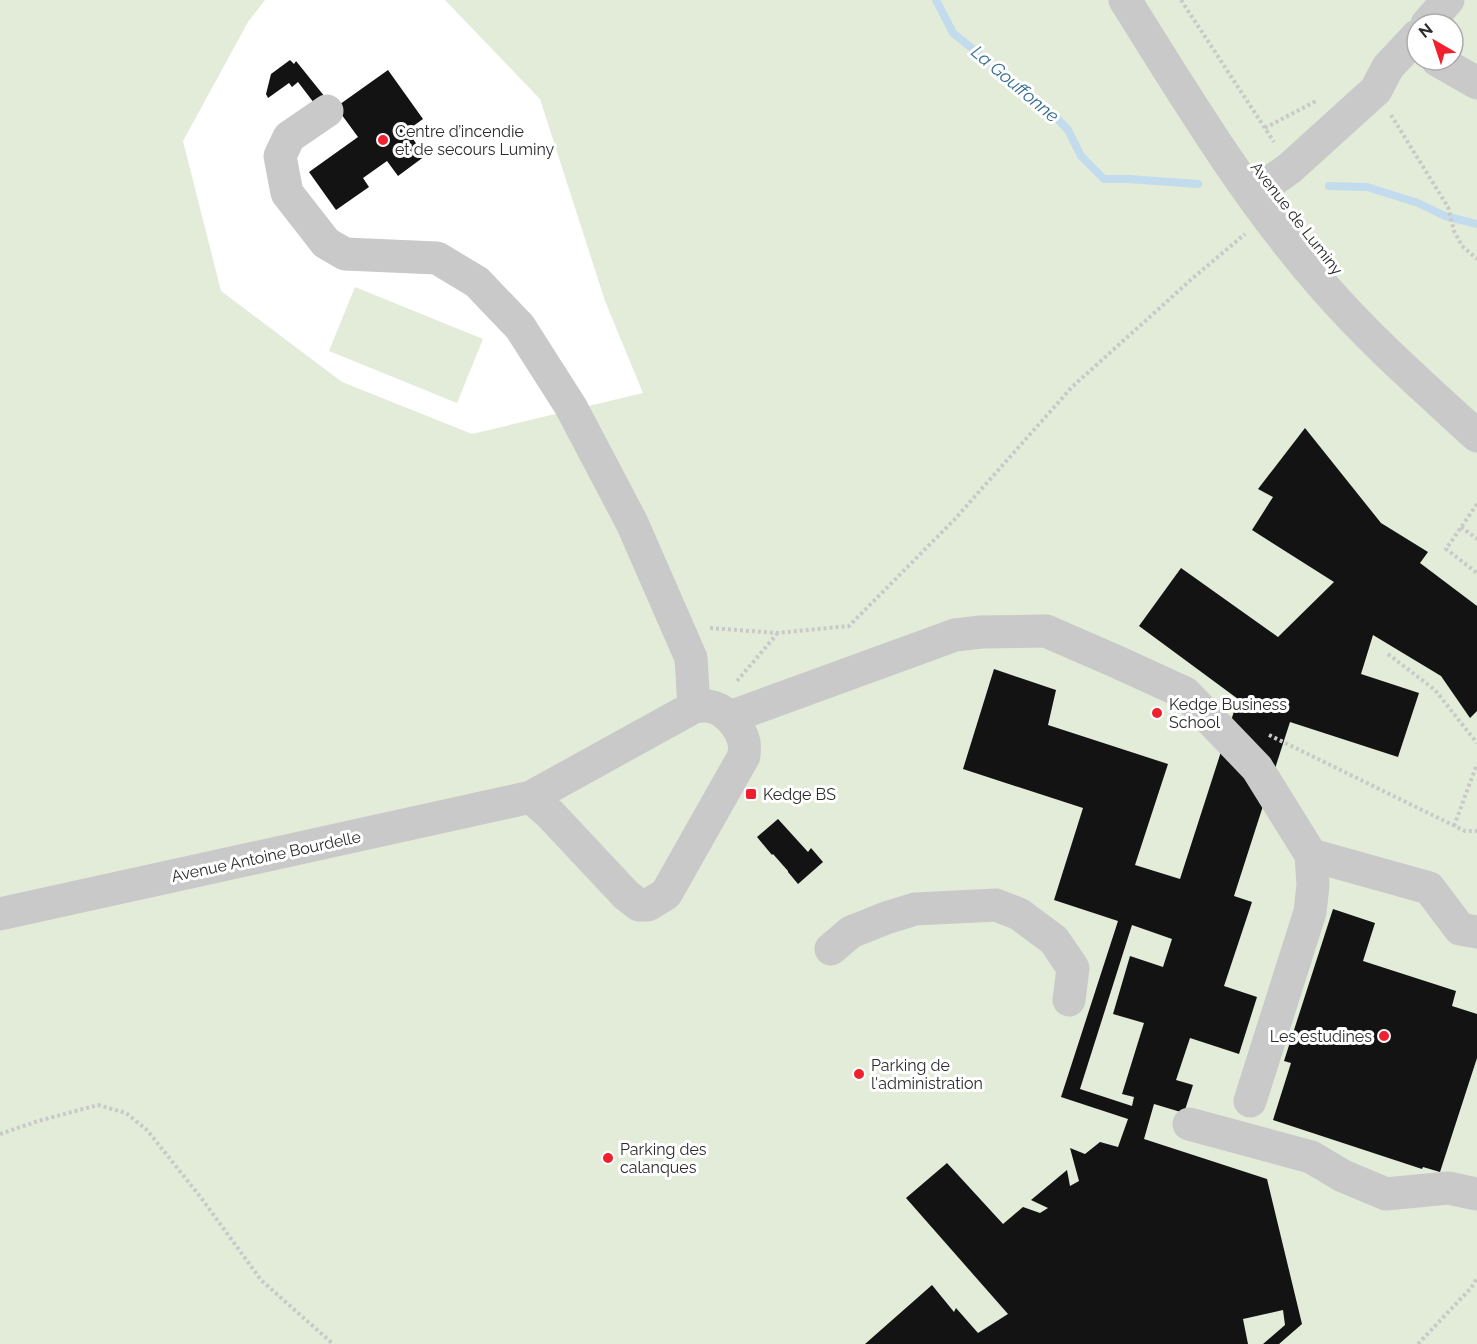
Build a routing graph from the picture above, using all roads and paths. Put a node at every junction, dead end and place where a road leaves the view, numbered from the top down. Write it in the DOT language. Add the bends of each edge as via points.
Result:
graph roads {
  1 [pos="1125,0"];
  2 [pos="1149,0"];
  3 [pos="1181,0"];
  4 [pos="1405,55"];
  5 [pos="1462,72"];
  6 [pos="1477,83"];
  7 [pos="327,111"];
  8 [pos="1265,128"];
  9 [pos="1269,183"];
  10 [pos="1448,207"];
  11 [pos="1266,215"];
  12 [pos="1477,259"];
  13 [pos="1477,408"];
  14 [pos="1477,436"];
  15 [pos="1477,504"];
  16 [pos="1461,527"];
  17 [pos="1477,539"];
  18 [pos="1477,573"];
  19 [pos="676,625"];
  20 [pos="777,633"];
  21 [pos="1388,654"];
  22 [pos="714,711"];
  23 [pos="1268,734"];
  24 [pos="1477,743"];
  25 [pos="1477,764"];
  26 [pos="531,797"];
  27 [pos="1454,826"];
  28 [pos="1477,831"];
  29 [pos="1311,855"];
  30 [pos="0,914"];
  31 [pos="1477,932"];
  32 [pos="831,949"];
  33 [pos="1070,1000"];
  34 [pos="1250,1101"];
  35 [pos="1189,1124"];
  36 [pos="0,1134"];
  37 [pos="1477,1194"];
  38 [pos="1477,1278"];
  39 [pos="333,1344"];
  40 [pos="1418,1344"];
  1 -- 11 [label="street" via="1223,155"];
  2 -- 9 [label="street, Avenue de Luminy" via="1239,143"];
  3 -- 8 [label="path"];
  4 -- 9 [label="street" via="1388,67 1376,90"];
  5 -- 6 [label="street"];
  7 -- 19 [label="street" via="289,138 280,156 287,193 326,243 345,254 437,258 477,282 520,327 577,418 632,524"];
  9 -- 13 [label="street, Avenue de Luminy" via="1338,272"];
  10 -- 12 [label="path" via="1462,246"];
  11 -- 14 [label="street" via="1364,331"];
  11 -- 20 [label="path" via="1072,387 954,520 849,626"];
  15 -- 16 [label="path"];
  16 -- 17 [label="path"];
  16 -- 18 [label="path" via="1446,549"];
  19 -- 20 [label="path"];
  19 -- 22 [label="street"];
  20 -- 22 [label="path"];
  21 -- 24 [label="path" via="1435,690"];
  22 -- 26 [label="street, Avenue Antoine Bourdelle"];
  22 -- 26 [label="street" via="739,730 745,743 744,756 666,894 648,905 639,905 626,895"];
  22 -- 29 [label="street, Avenue Antoine Bourdelle" via="955,635 1046,631 1185,693 1257,768"];
  23 -- 27 [label="path"];
  25 -- 27 [label="path"];
  26 -- 30 [label="street, Avenue Antoine Bourdelle"];
  27 -- 28 [label="path"];
  29 -- 31 [label="street" via="1429,888 1460,929"];
  29 -- 34 [label="street" via="1310,912"];
  32 -- 33 [label="street" via="851,932 915,909 996,905 1019,914 1054,940 1073,968"];
  35 -- 37 [label="street" via="1311,1157 1386,1194 1448,1188"];
  36 -- 39 [label="path" via="98,1105 126,1113 147,1130 261,1280"];
  38 -- 40 [label="path"];
}
